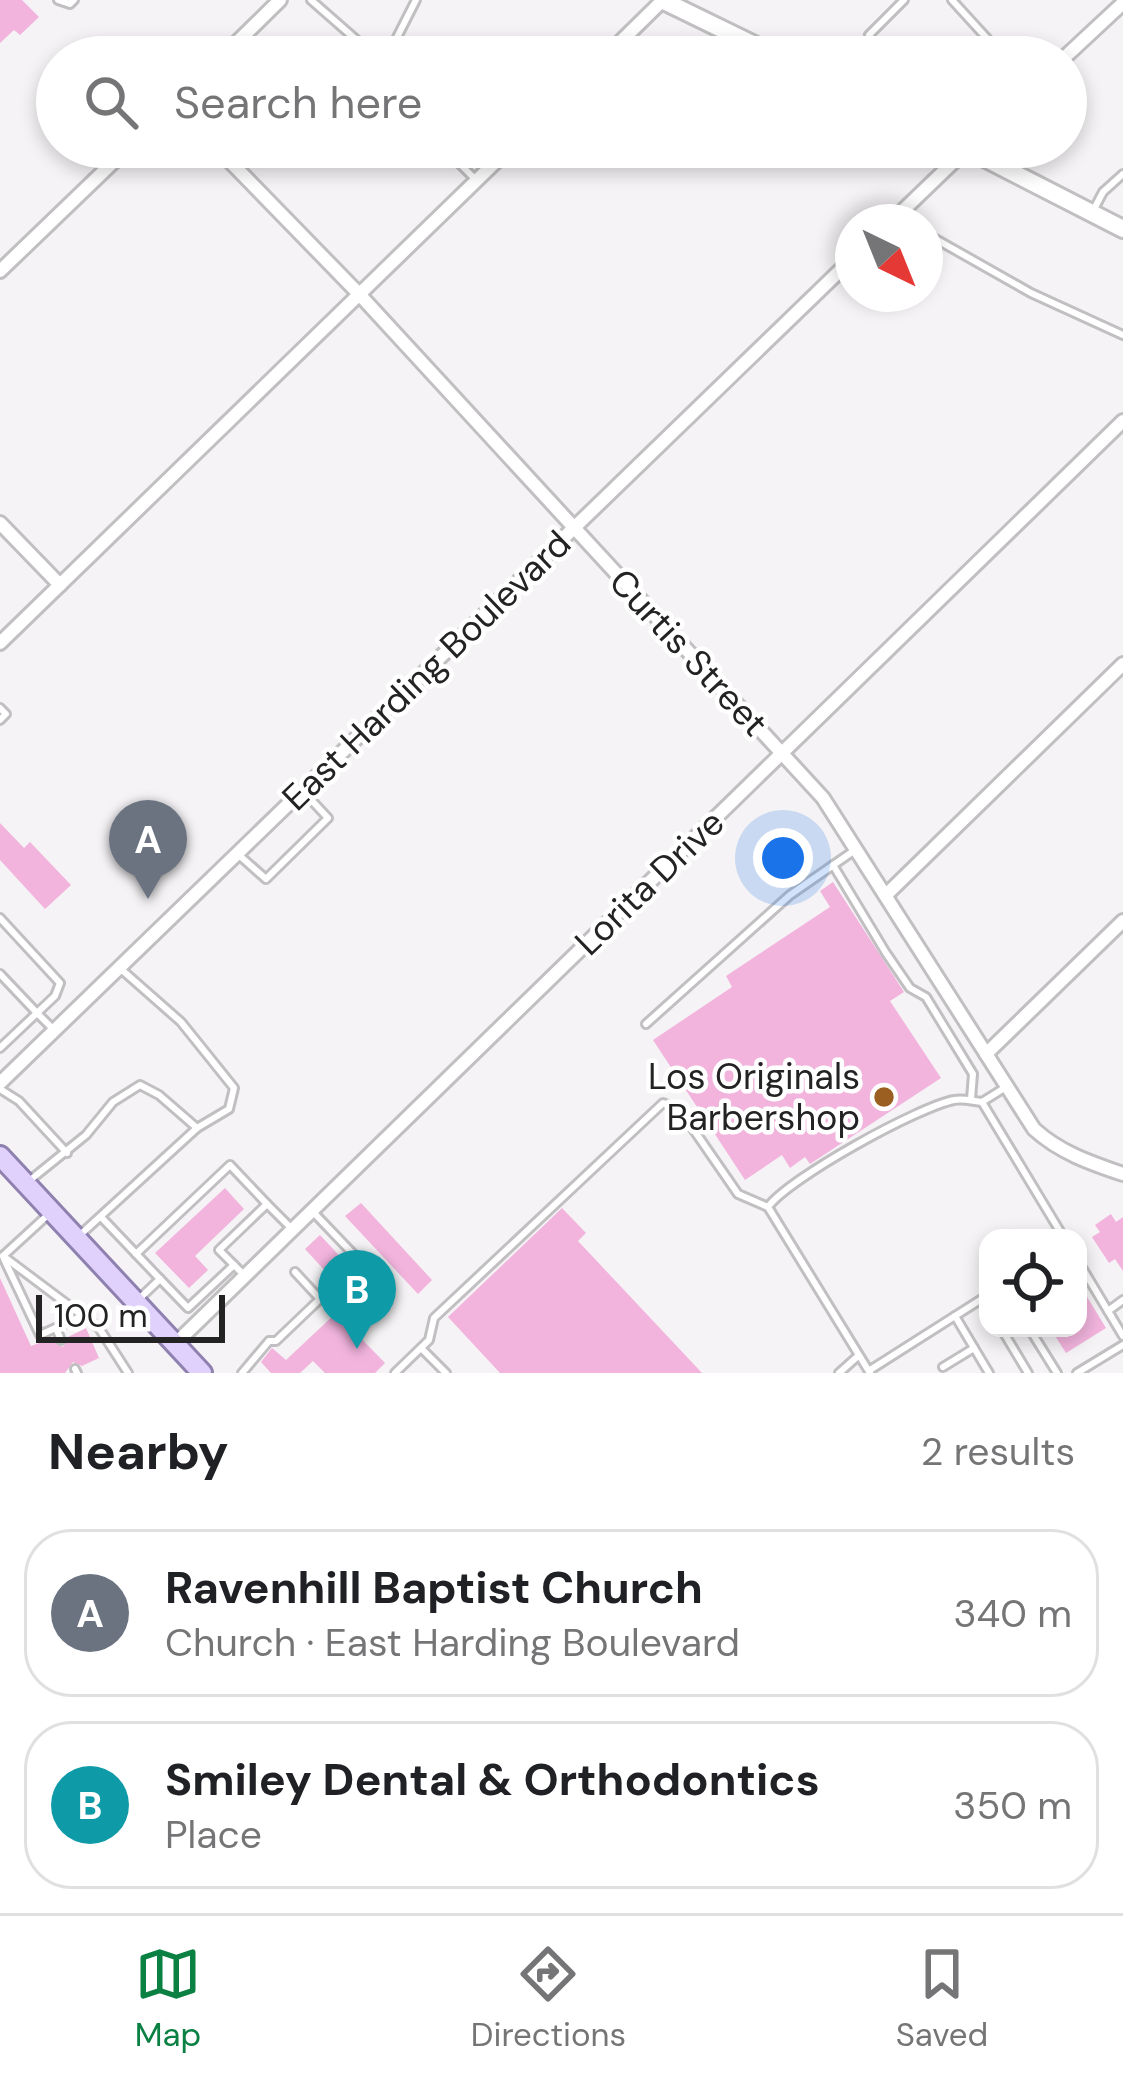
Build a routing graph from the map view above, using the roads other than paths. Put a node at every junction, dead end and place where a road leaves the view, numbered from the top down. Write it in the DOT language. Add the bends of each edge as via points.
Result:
graph roads {
  1 [pos="58,0"];
  2 [pos="74,0"];
  3 [pos="280,0"];
  4 [pos="311,0"];
  5 [pos="416,0"];
  6 [pos="663,0"];
  7 [pos="904,0"];
  8 [pos="952,0"];
  9 [pos="1123,3"];
  10 [pos="692,6"];
  11 [pos="243,36"];
  12 [pos="352,36"];
  13 [pos="398,36"];
  14 [pos="626,36"];
  15 [pos="743,36"];
  16 [pos="870,36"];
  17 [pos="985,36"];
  18 [pos="1087,37"];
  19 [pos="107,168"];
  20 [pos="236,168"];
  21 [pos="464,168"];
  22 [pos="489,168"];
  23 [pos="947,168"];
  24 [pos="1005,168"];
  25 [pos="1123,174"];
  26 [pos="477,180"];
  27 [pos="914,204"];
  28 [pos="1092,213"];
  29 [pos="1121,224"];
  30 [pos="943,243"];
  31 [pos="0,271"];
  32 [pos="835,275"];
  33 [pos="359,294"];
  34 [pos="1123,335"];
  35 [pos="1120,430"];
  36 [pos="0,524"];
  37 [pos="574,526"];
  38 [pos="60,585"];
  39 [pos="0,643"];
  40 [pos="1123,664"];
  41 [pos="0,708"];
  42 [pos="0,720"];
  43 [pos="782,753"];
  44 [pos="302,790"];
  45 [pos="858,848"];
  46 [pos="237,853"];
  47 [pos="833,866"];
  48 [pos="886,894"];
  49 [pos="0,918"];
  50 [pos="1123,922"];
  51 [pos="119,968"];
  52 [pos="0,974"];
  53 [pos="37,1013"];
  54 [pos="646,1024"];
  55 [pos="55,1030"];
  56 [pos="0,1048"];
  57 [pos="986,1054"];
  58 [pos="2,1079"];
  59 [pos="1006,1087"];
  60 [pos="970,1100"];
  61 [pos="982,1102"];
  62 [pos="196,1128"];
  63 [pos="67,1153"];
  64 [pos="0,1156"];
  65 [pos="1123,1158"];
  66 [pos="1117,1172"];
  67 [pos="26,1183"];
  68 [pos="267,1204"];
  69 [pos="768,1207"];
  70 [pos="52,1211"];
  71 [pos="311,1211"];
  72 [pos="101,1217"];
  73 [pos="292,1229"];
  74 [pos="1059,1229"];
  75 [pos="77,1238"];
  76 [pos="136,1254"];
  77 [pos="1,1257"];
  78 [pos="240,1270"];
  79 [pos="295,1272"];
  80 [pos="1087,1276"];
  81 [pos="160,1279"];
  82 [pos="381,1283"];
  83 [pos="1123,1300"];
  84 [pos="136,1302"];
  85 [pos="979,1303"];
  86 [pos="1108,1310"];
  87 [pos="82,1316"];
  88 [pos="955,1316"];
  89 [pos="56,1328"];
  90 [pos="1006,1337"];
  91 [pos="1035,1337"];
  92 [pos="62,1340"];
  93 [pos="1123,1341"];
  94 [pos="175,1343"];
  95 [pos="422,1348"];
  96 [pos="974,1348"];
  97 [pos="858,1356"];
  98 [pos="880,1364"];
  99 [pos="943,1367"];
  100 [pos="869,1372"];
  101 [pos="128,1373"];
  102 [pos="202,1373"];
  103 [pos="242,1373"];
  104 [pos="395,1373"];
  105 [pos="446,1373"];
  106 [pos="839,1373"];
  107 [pos="886,1373"];
  108 [pos="989,1373"];
  109 [pos="1028,1373"];
  110 [pos="1057,1373"];
  111 [pos="1077,1373"];
  1 -- 2 [label="lane"];
  3 -- 11 [label="street"];
  4 -- 12 [label="lane"];
  5 -- 13 [label="lane"];
  6 -- 10 [label="main road"];
  6 -- 14 [label="street"];
  7 -- 16 [label="lane"];
  8 -- 17 [label="lane"];
  9 -- 18 [label="street"];
  10 -- 15 [label="main road"];
  19 -- 31 [label="street"];
  20 -- 33 [label="street, Curtis Street"];
  21 -- 26 [label="lane"];
  22 -- 26 [label="street"];
  23 -- 27 [label="street"];
  24 -- 28 [label="main road"];
  25 -- 28 [label="lane"];
  26 -- 33 [label="street"];
  28 -- 29 [label="main road"];
  30 -- 34 [label="lane"];
  32 -- 37 [label="street, East Harding Boulevard"];
  33 -- 37 [label="street, Curtis Street"];
  33 -- 38 [label="street"];
  35 -- 43 [label="street, Lorita Drive"];
  36 -- 38 [label="street"];
  37 -- 43 [label="street, Curtis Street"];
  37 -- 44 [label="street, East Harding Boulevard"];
  38 -- 39 [label="street"];
  40 -- 48 [label="street"];
  41 -- 42 [label="lane"];
  43 -- 45 [label="street, Curtis Street"];
  43 -- 71 [label="street, Lorita Drive"];
  44 -- 46 [label="street, East Harding Boulevard"];
  44 -- 46 [label="lane" via="328,818 266,879"];
  45 -- 47 [label="lane"];
  45 -- 48 [label="street, Curtis Street"];
  46 -- 51 [label="street, East Harding Boulevard"];
  47 -- 54 [label="lane"];
  47 -- 60 [label="lane" via="973,1074"];
  48 -- 57 [label="street, Curtis Street"];
  49 -- 53 [label="lane" via="61,983"];
  50 -- 57 [label="street"];
  51 -- 55 [label="street, East Harding Boulevard"];
  51 -- 62 [label="lane" via="181,1022 234,1088 229,1109"];
  52 -- 53 [label="lane"];
  53 -- 55 [label="lane"];
  53 -- 56 [label="lane"];
  55 -- 58 [label="street, East Harding Boulevard"];
  57 -- 59 [label="street, Curtis Street"];
  58 -- 63 [label="lane"];
  59 -- 61 [label="lane"];
  59 -- 66 [label="street, Curtis Street" via="1050,1144"];
  60 -- 61 [label="lane"];
  60 -- 69 [label="lane" via="942,1103 880,1132"];
  61 -- 74 [label="lane"];
  62 -- 63 [label="lane" via="140,1085"];
  62 -- 72 [label="lane"];
  63 -- 67 [label="lane"];
  64 -- 67 [label="main road"];
  65 -- 66 [label="street"];
  67 -- 70 [label="main road"];
  68 -- 73 [label="lane"];
  68 -- 76 [label="lane" via="230,1165"];
  68 -- 78 [label="lane" via="219,1250"];
  69 -- 95 [label="lane" via="738,1194 680,1110 663,1103 434,1318"];
  69 -- 97 [label="lane"];
  70 -- 75 [label="main road"];
  70 -- 77 [label="lane"];
  71 -- 73 [label="street, Lorita Drive"];
  71 -- 82 [label="lane"];
  72 -- 75 [label="lane"];
  72 -- 76 [label="lane"];
  73 -- 78 [label="street, Lorita Drive"];
  75 -- 84 [label="main road"];
  76 -- 81 [label="lane"];
  77 -- 87 [label="lane"];
  77 -- 89 [label="lane" via="40,1335"];
  78 -- 81 [label="lane" via="188,1308"];
  78 -- 94 [label="street, Lorita Drive"];
  79 -- 103 [label="lane" via="320,1299"];
  80 -- 86 [label="lane"];
  81 -- 84 [label="lane"];
  83 -- 86 [label="lane"];
  84 -- 94 [label="main road"];
  85 -- 88 [label="lane"];
  86 -- 93 [label="lane"];
  87 -- 89 [label="lane"];
  87 -- 101 [label="lane"];
  88 -- 96 [label="lane"];
  88 -- 98 [label="lane"];
  89 -- 92 [label="lane"];
  90 -- 109 [label="lane"];
  91 -- 110 [label="lane"];
  93 -- 111 [label="lane"];
  94 -- 102 [label="main road"];
  95 -- 104 [label="lane"];
  95 -- 105 [label="lane"];
  96 -- 99 [label="lane"];
  96 -- 108 [label="lane"];
  97 -- 100 [label="lane"];
  97 -- 106 [label="lane"];
  98 -- 100 [label="lane"];
  98 -- 107 [label="lane"];
}
